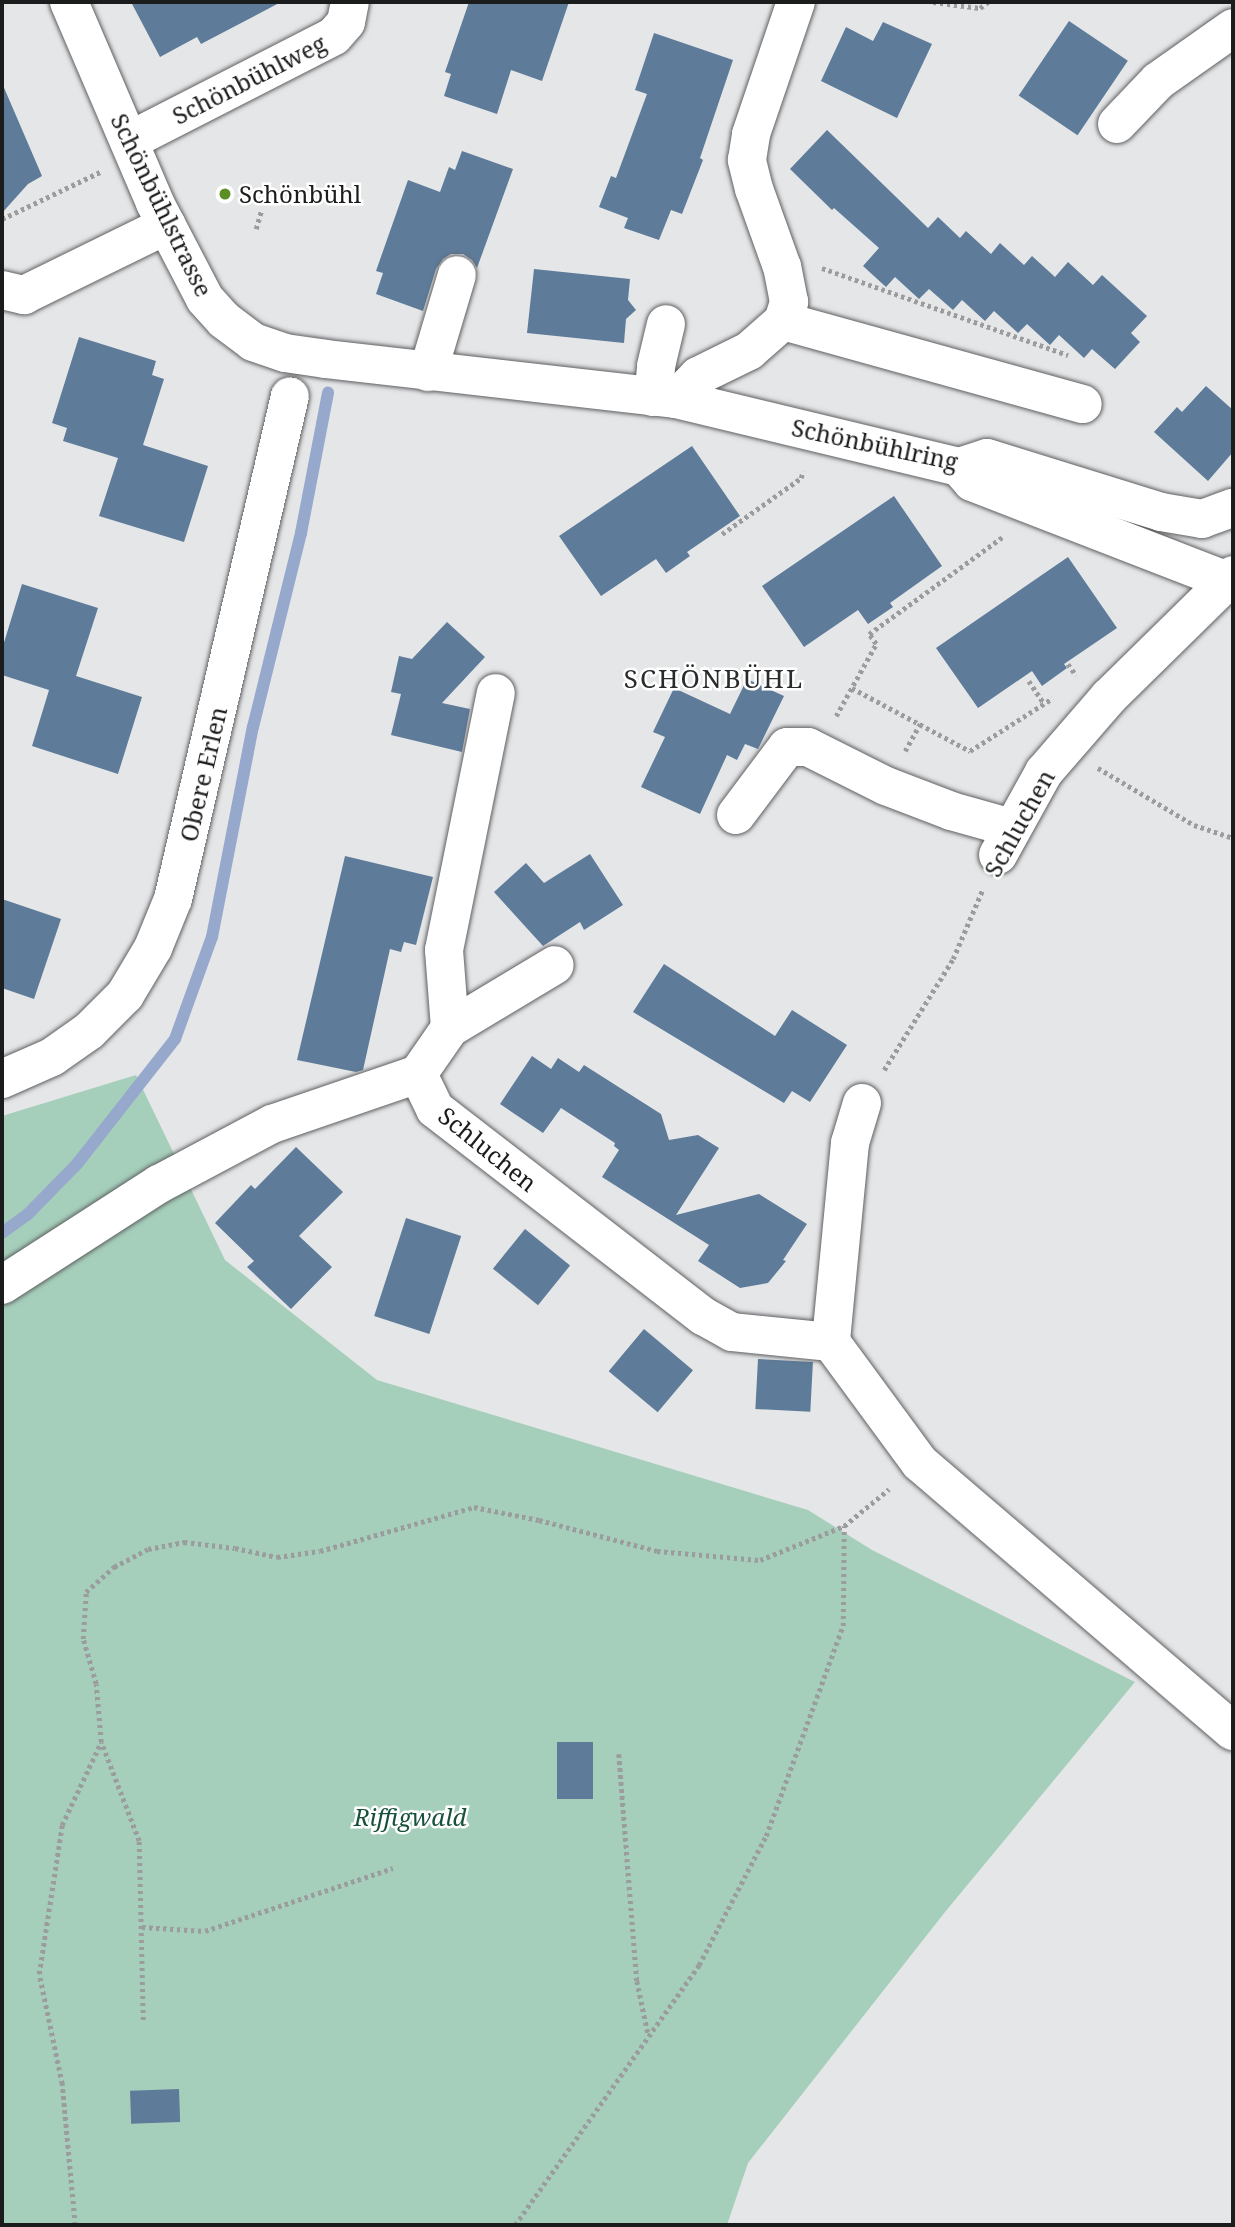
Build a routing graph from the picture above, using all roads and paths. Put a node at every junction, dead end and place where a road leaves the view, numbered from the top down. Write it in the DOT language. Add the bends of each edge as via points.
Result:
graph roads {
  1 [pos="69,2"];
  2 [pos="349,2"];
  3 [pos="796,2"];
  4 [pos="933,2"];
  5 [pos="988,2"];
  6 [pos="1233,28"];
  7 [pos="1117,124"];
  8 [pos="132,148"];
  9 [pos="261,212"];
  10 [pos="2,219"];
  11 [pos="167,225"];
  12 [pos="256,229"];
  13 [pos="819,267"];
  14 [pos="457,275"];
  15 [pos="2,290"];
  16 [pos="783,320"];
  17 [pos="666,324"];
  18 [pos="1079,359"];
  19 [pos="428,372"];
  20 [pos="473,378"];
  21 [pos="290,396"];
  22 [pos="664,398"];
  23 [pos="1083,404"];
  24 [pos="804,466"];
  25 [pos="959,467"];
  26 [pos="1233,508"];
  27 [pos="1006,529"];
  28 [pos="722,534"];
  29 [pos="1230,578"];
  30 [pos="1029,681"];
  31 [pos="852,688"];
  32 [pos="1062,692"];
  33 [pos="496,693"];
  34 [pos="1044,703"];
  35 [pos="1064,748"];
  36 [pos="817,751"];
  37 [pos="736,816"];
  38 [pos="1233,838"];
  39 [pos="1005,842"];
  40 [pos="555,965"];
  41 [pos="450,1028"];
  42 [pos="418,1074"];
  43 [pos="2,1079"];
  44 [pos="863,1103"];
  45 [pos="2,1285"];
  46 [pos="831,1342"];
  47 [pos="920,1463"];
  48 [pos="844,1526"];
  49 [pos="1233,1731"];
  50 [pos="101,1742"];
  51 [pos="619,1755"];
  52 [pos="393,1868"];
  53 [pos="142,1927"];
  54 [pos="143,2020"];
  55 [pos="648,2034"];
  56 [pos="75,2225"];
  57 [pos="515,2225"];
  1 -- 8 [label="street, Schönbühlstrasse"];
  2 -- 8 [label="street, Schönbühlweg" via="346,22 334,36"];
  3 -- 16 [label="street" via="751,134 747,160 782,267 789,302"];
  4 -- 5 [label="path" via="980,8"];
  6 -- 7 [label="street" via="1158,81"];
  8 -- 10 [label="path"];
  8 -- 11 [label="street, Schönbühlstrasse"];
  9 -- 12 [label="path"];
  11 -- 15 [label="street" via="24,295"];
  11 -- 19 [label="street, Schönbühlstrasse" via="205,299 253,342 285,353"];
  13 -- 18 [label="path"];
  14 -- 19 [label="street"];
  16 -- 22 [label="street" via="749,351"];
  16 -- 23 [label="street"];
  17 -- 22 [label="street" via="656,366"];
  19 -- 20 [label="street, Schönbühlstrasse"];
  20 -- 22 [label="street, Schönbühlring"];
  21 -- 43 [label="street, Obere Erlen" via="179,873 153,948 125,995 89,1031 52,1057"];
  22 -- 25 [label="street, Schönbühlring"];
  24 -- 28 [label="path" via="801,478"];
  25 -- 26 [label="street, Schönbühlring" via="987,458 1161,512 1202,519"];
  25 -- 29 [label="street" via="972,482"];
  27 -- 31 [label="path" via="1004,536 869,634 876,644"];
  29 -- 35 [label="street, Schluchen"];
  30 -- 34 [label="path"];
  31 -- 34 [label="path" via="970,751"];
  31 -- 36 [label="path"];
  32 -- 34 [label="path"];
  33 -- 41 [label="street" via="444,950"];
  35 -- 38 [label="path" via="1194,825"];
  35 -- 39 [label="street, Schluchen" via="1044,772"];
  36 -- 37 [label="street" via="787,747"];
  36 -- 39 [label="street" via="886,786 951,811"];
  39 -- 44 [label="path, Schluchen" via="953,959"];
  40 -- 41 [label="street"];
  41 -- 42 [label="street"];
  42 -- 45 [label="street" via="272,1124 159,1184"];
  42 -- 46 [label="street, Schluchen" via="435,1109 703,1315 732,1332"];
  44 -- 46 [label="street" via="850,1143"];
  46 -- 47 [label="street"];
  47 -- 48 [label="path"];
  47 -- 49 [label="street"];
  48 -- 50 [label="path" via="760,1560 657,1551 474,1507 320,1551 277,1557 184,1542 148,1549 114,1567 86,1592 83,1639 96,1684"];
  48 -- 55 [label="path" via="843,1626 765,1836 699,1965"];
  50 -- 53 [label="path" via="139,1842"];
  50 -- 56 [label="path" via="62,1825 39,1974 62,2084"];
  51 -- 55 [label="path" via="638,1981"];
  52 -- 53 [label="path" via="205,1931"];
  53 -- 54 [label="path"];
  55 -- 57 [label="path"];
}
